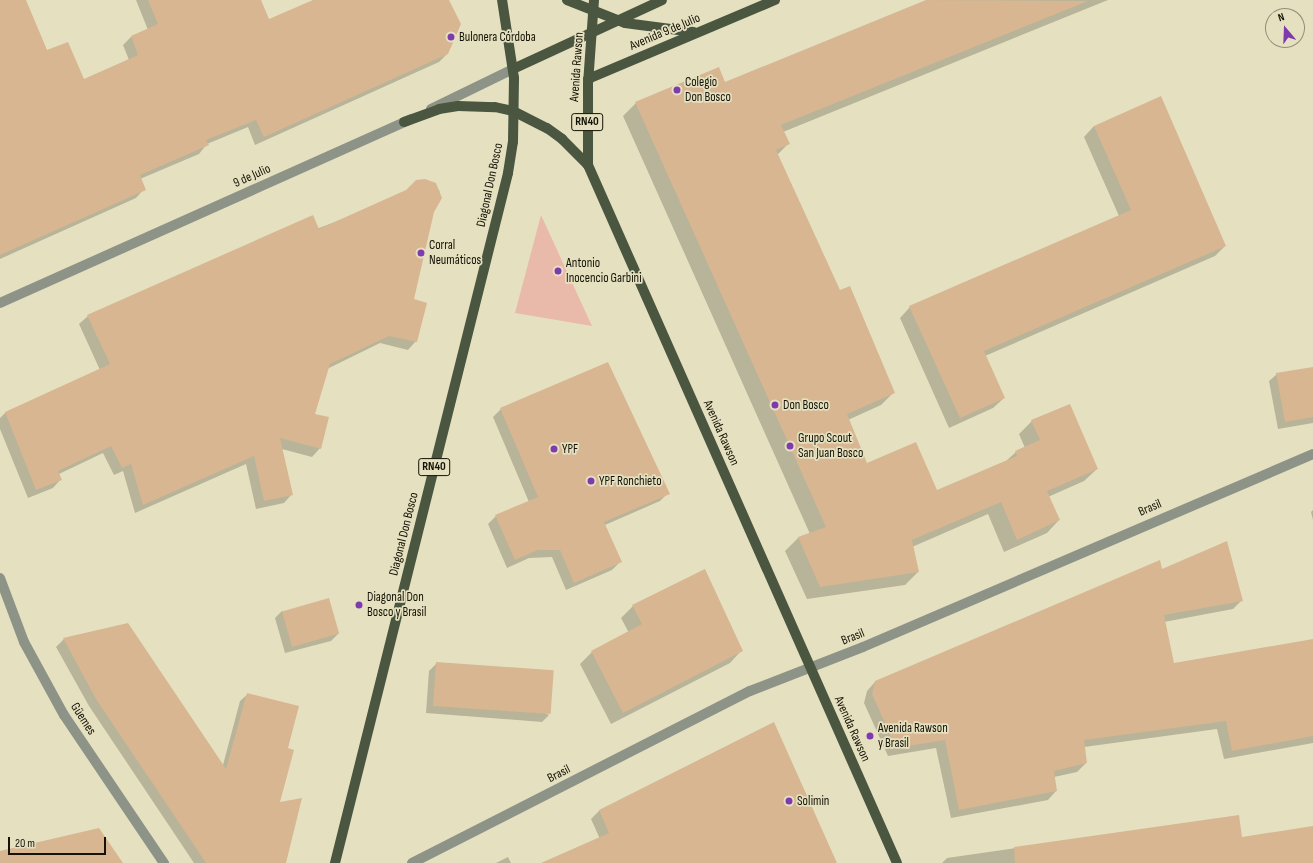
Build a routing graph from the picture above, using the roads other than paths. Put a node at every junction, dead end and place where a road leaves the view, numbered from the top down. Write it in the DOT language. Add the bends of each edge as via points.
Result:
graph roads {
  1 [pos="502,0"];
  2 [pos="567,0"];
  3 [pos="594,0"];
  4 [pos="662,0"];
  5 [pos="775,0"];
  6 [pos="593,12"];
  7 [pos="616,20"];
  8 [pos="592,31"];
  9 [pos="696,32"];
  10 [pos="513,69"];
  11 [pos="588,79"];
  12 [pos="514,112"];
  13 [pos="404,122"];
  14 [pos="588,165"];
  15 [pos="0,303"];
  16 [pos="1313,454"];
  17 [pos="0,578"];
  18 [pos="810,668"];
  19 [pos="164,863"];
  20 [pos="335,863"];
  21 [pos="412,863"];
  22 [pos="897,863"];
  1 -- 10 [label="main road, RN40"];
  2 -- 6 [label="main road"];
  3 -- 6 [label="main road, Avenida Rawson / RN40"];
  4 -- 7 [label="main road"];
  5 -- 9 [label="main road, Avenida 9 de Julio"];
  6 -- 7 [label="main road"];
  6 -- 8 [label="main road, Avenida Rawson / RN40"];
  7 -- 8 [label="main road"];
  7 -- 9 [label="main road" via="648,28"];
  8 -- 10 [label="main road"];
  8 -- 11 [label="main road, Avenida Rawson / RN40"];
  9 -- 11 [label="main road, Avenida 9 de Julio"];
  10 -- 12 [label="main road, Diagonal Don Bosco / RN40"];
  10 -- 13 [label="street, 9 de Julio"];
  11 -- 14 [label="main road, Avenida Rawson / RN40"];
  12 -- 13 [label="main road" via="495,107 458,106 439,109"];
  12 -- 14 [label="main road" via="552,131"];
  12 -- 20 [label="main road, Diagonal Don Bosco / RN40" via="508,173 501,204"];
  13 -- 15 [label="street, 9 de Julio"];
  14 -- 18 [label="main road, Avenida Rawson / RN40"];
  16 -- 18 [label="street, Brasil"];
  17 -- 19 [label="street, Güemes" via="24,642 64,715"];
  18 -- 21 [label="street, Brasil" via="750,691"];
  18 -- 22 [label="main road, Avenida Rawson / RN40"];
}
